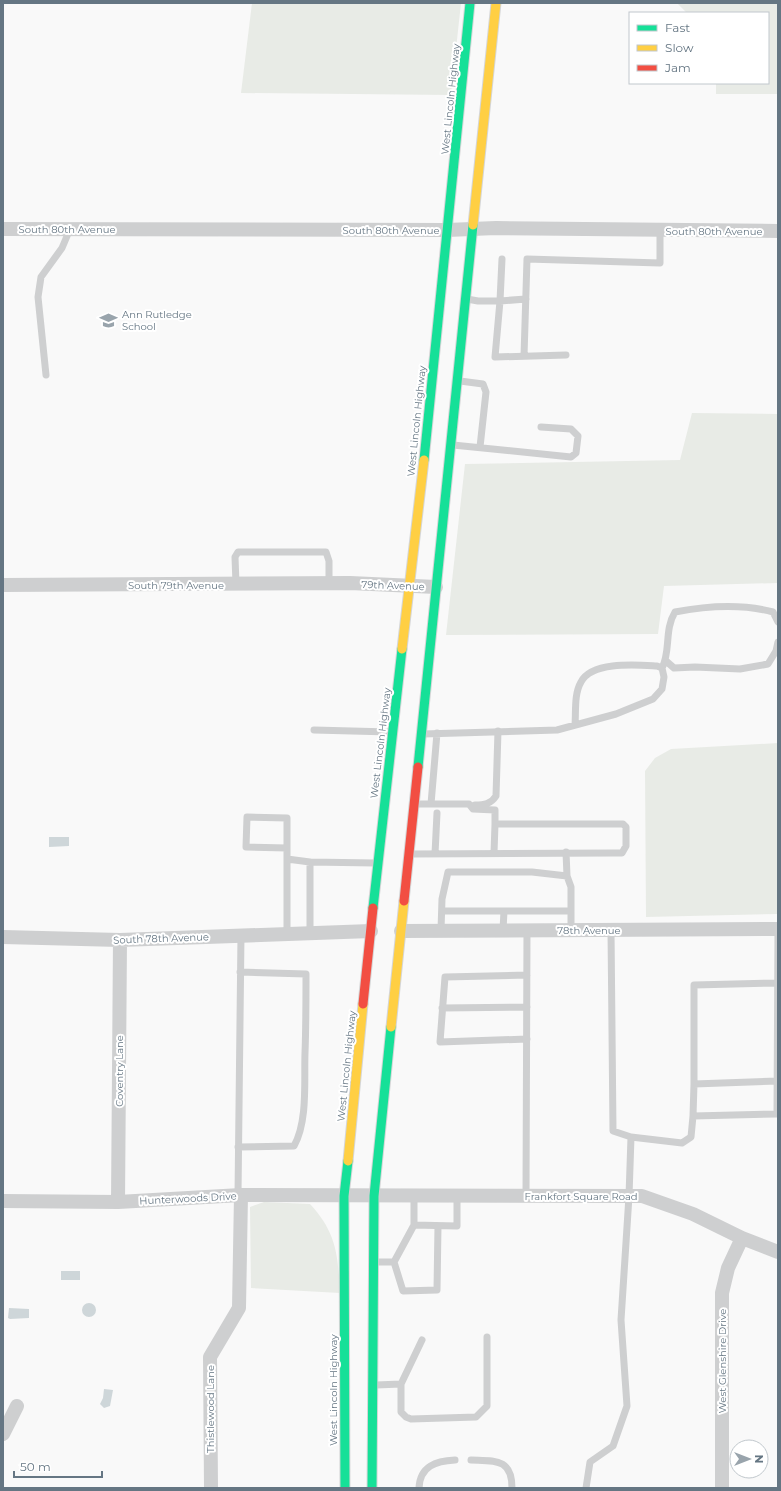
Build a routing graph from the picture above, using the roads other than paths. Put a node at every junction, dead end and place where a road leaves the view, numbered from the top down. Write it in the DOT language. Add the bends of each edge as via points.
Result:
graph roads {
  1 [pos="470,3"];
  2 [pos="496,3"];
  3 [pos="3,229"];
  4 [pos="70,229"];
  5 [pos="448,230"];
  6 [pos="472,230"];
  7 [pos="660,231"];
  8 [pos="778,231"];
  9 [pos="502,259"];
  10 [pos="465,298"];
  11 [pos="526,299"];
  12 [pos="500,301"];
  13 [pos="566,355"];
  14 [pos="524,356"];
  15 [pos="46,375"];
  16 [pos="457,381"];
  17 [pos="541,427"];
  18 [pos="451,444"];
  19 [pos="480,447"];
  20 [pos="236,584"];
  21 [pos="329,584"];
  22 [pos="350,584"];
  23 [pos="409,585"];
  24 [pos="3,586"];
  25 [pos="436,586"];
  26 [pos="778,622"];
  27 [pos="778,642"];
  28 [pos="666,661"];
  29 [pos="662,668"];
  30 [pos="575,725"];
  31 [pos="314,730"];
  32 [pos="498,731"];
  33 [pos="392,732"];
  34 [pos="437,733"];
  35 [pos="420,734"];
  36 [pos="413,804"];
  37 [pos="431,804"];
  38 [pos="468,804"];
  39 [pos="437,813"];
  40 [pos="382,819"];
  41 [pos="495,824"];
  42 [pos="287,848"];
  43 [pos="566,852"];
  44 [pos="494,853"];
  45 [pos="408,854"];
  46 [pos="435,854"];
  47 [pos="287,859"];
  48 [pos="310,862"];
  49 [pos="377,863"];
  50 [pos="387,865"];
  51 [pos="567,876"];
  52 [pos="442,911"];
  53 [pos="504,911"];
  54 [pos="571,911"];
  55 [pos="395,928"];
  56 [pos="778,929"];
  57 [pos="441,930"];
  58 [pos="503,930"];
  59 [pos="527,930"];
  60 [pos="571,930"];
  61 [pos="611,930"];
  62 [pos="371,932"];
  63 [pos="315,933"];
  64 [pos="288,934"];
  65 [pos="241,935"];
  66 [pos="3,937"];
  67 [pos="120,940"];
  68 [pos="240,972"];
  69 [pos="527,975"];
  70 [pos="777,983"];
  71 [pos="527,1007"];
  72 [pos="442,1008"];
  73 [pos="527,1039"];
  74 [pos="777,1081"];
  75 [pos="694,1084"];
  76 [pos="693,1116"];
  77 [pos="630,1137"];
  78 [pos="238,1147"];
  79 [pos="239,1195"];
  80 [pos="344,1196"];
  81 [pos="374,1196"];
  82 [pos="414,1196"];
  83 [pos="457,1196"];
  84 [pos="526,1196"];
  85 [pos="629,1196"];
  86 [pos="3,1201"];
  87 [pos="118,1202"];
  88 [pos="414,1225"];
  89 [pos="438,1226"];
  90 [pos="742,1238"];
  91 [pos="778,1252"];
  92 [pos="373,1262"];
  93 [pos="394,1262"];
  94 [pos="487,1337"];
  95 [pos="422,1340"];
  96 [pos="401,1384"];
  97 [pos="372,1385"];
  98 [pos="17,1406"];
  99 [pos="3,1434"];
  100 [pos="454,1460"];
  101 [pos="472,1460"];
  102 [pos="211,1488"];
  103 [pos="344,1488"];
  104 [pos="372,1488"];
  105 [pos="419,1488"];
  106 [pos="512,1488"];
  107 [pos="586,1488"];
  108 [pos="722,1488"];
  1 -- 5 [label="main road, West Lincoln Highway"];
  2 -- 6 [label="main road"];
  3 -- 4 [label="street, South 80th Avenue"];
  4 -- 5 [label="street, South 80th Avenue"];
  4 -- 15 [label="lane" via="62,248 41,277 38,297"];
  5 -- 6 [label="street, South 80th Avenue"];
  5 -- 23 [label="main road, West Lincoln Highway"];
  6 -- 7 [label="street, South 80th Avenue" via="496,228"];
  6 -- 10 [label="main road"];
  7 -- 8 [label="street, South 80th Avenue"];
  7 -- 11 [label="lane" via="660,263 527,260"];
  9 -- 12 [label="lane"];
  10 -- 12 [label="lane"];
  10 -- 16 [label="main road"];
  11 -- 12 [label="lane"];
  11 -- 14 [label="lane"];
  12 -- 14 [label="lane" via="495,357"];
  13 -- 14 [label="lane"];
  16 -- 18 [label="main road"];
  16 -- 19 [label="lane" via="483,384 486,392"];
  17 -- 19 [label="lane" via="572,429 578,436 576,454 571,457"];
  18 -- 19 [label="lane"];
  18 -- 25 [label="main road"];
  20 -- 21 [label="street, South 79th Avenue"];
  20 -- 21 [label="lane" via="235,557 238,552 326,552 329,561"];
  20 -- 24 [label="street, South 79th Avenue"];
  21 -- 22 [label="street, South 79th Avenue"];
  22 -- 23 [label="street, 79th Avenue"];
  23 -- 25 [label="street, 79th Avenue"];
  23 -- 33 [label="main road, West Lincoln Highway"];
  25 -- 35 [label="main road"];
  26 -- 28 [label="lane" via="773,612 760,609 693,608 675,612 670,620"];
  27 -- 28 [label="lane" via="768,664 740,669 674,668"];
  28 -- 29 [label="lane"];
  29 -- 30 [label="lane" via="662,689 653,699 616,714"];
  29 -- 30 [label="lane" via="607,666 588,674 581,681 577,694"];
  30 -- 32 [label="lane" via="557,730"];
  31 -- 33 [label="lane"];
  32 -- 34 [label="lane"];
  32 -- 38 [label="lane" via="494,801 488,804"];
  33 -- 40 [label="main road, West Lincoln Highway"];
  34 -- 35 [label="lane"];
  34 -- 37 [label="lane"];
  35 -- 36 [label="main road"];
  36 -- 37 [label="lane"];
  36 -- 45 [label="main road"];
  37 -- 38 [label="lane"];
  38 -- 41 [label="lane" via="473,809 495,810"];
  39 -- 46 [label="lane"];
  40 -- 49 [label="main road, West Lincoln Highway"];
  40 -- 50 [label="main road"];
  41 -- 43 [label="lane" via="623,824 626,827 626,846 622,853"];
  41 -- 44 [label="lane"];
  42 -- 42 [label="lane" via="288,818 247,817 246,847"];
  42 -- 47 [label="lane"];
  43 -- 44 [label="lane"];
  43 -- 51 [label="lane"];
  44 -- 46 [label="lane"];
  45 -- 46 [label="lane"];
  45 -- 55 [label="main road"];
  47 -- 48 [label="lane"];
  47 -- 64 [label="lane"];
  48 -- 49 [label="lane"];
  48 -- 63 [label="lane"];
  49 -- 62 [label="main road, West Lincoln Highway"];
  51 -- 52 [label="lane" via="532,872 448,872"];
  51 -- 54 [label="lane" via="571,887"];
  52 -- 53 [label="lane"];
  52 -- 57 [label="lane"];
  53 -- 54 [label="lane"];
  53 -- 58 [label="lane"];
  54 -- 60 [label="lane"];
  55 -- 57 [label="street, 78th Avenue"];
  55 -- 81 [label="main road"];
  56 -- 61 [label="street, 78th Avenue"];
  56 -- 70 [label="lane"];
  57 -- 58 [label="street, 78th Avenue"];
  58 -- 59 [label="street, 78th Avenue"];
  59 -- 60 [label="street, 78th Avenue"];
  59 -- 69 [label="lane"];
  60 -- 61 [label="street, 78th Avenue"];
  61 -- 77 [label="lane" via="613,1131"];
  62 -- 63 [label="street"];
  62 -- 80 [label="main road, West Lincoln Highway"];
  63 -- 64 [label="street, South 78th Avenue"];
  64 -- 65 [label="street, South 78th Avenue"];
  65 -- 67 [label="street, South 78th Avenue"];
  65 -- 68 [label="lane"];
  66 -- 67 [label="street, South 78th Avenue"];
  67 -- 87 [label="street, Coventry Lane"];
  68 -- 78 [label="lane"];
  68 -- 78 [label="lane" via="306,974 306,1009 304,1098 300,1137 294,1146"];
  69 -- 71 [label="lane"];
  69 -- 72 [label="lane" via="445,977"];
  70 -- 74 [label="lane"];
  70 -- 75 [label="lane" via="694,985"];
  71 -- 72 [label="lane"];
  71 -- 73 [label="lane"];
  72 -- 73 [label="lane" via="440,1042"];
  73 -- 84 [label="lane"];
  74 -- 75 [label="lane"];
  74 -- 76 [label="lane" via="777,1114"];
  75 -- 76 [label="lane"];
  76 -- 77 [label="lane" via="691,1137 682,1143"];
  77 -- 85 [label="lane"];
  78 -- 79 [label="lane"];
  79 -- 80 [label="street, Hunterwoods Drive"];
  79 -- 87 [label="street, Hunterwoods Drive"];
  79 -- 102 [label="street, Thistlewood Lane" via="239,1308 210,1357"];
  80 -- 81 [label="street, Hunterwoods Drive"];
  80 -- 103 [label="main road, West Lincoln Highway"];
  81 -- 82 [label="street, Frankfort Square Road"];
  81 -- 92 [label="main road"];
  82 -- 83 [label="street, Frankfort Square Road"];
  82 -- 88 [label="lane"];
  83 -- 84 [label="street, Frankfort Square Road"];
  83 -- 89 [label="lane" via="457,1226"];
  84 -- 85 [label="street, Frankfort Square Road"];
  85 -- 90 [label="street, Frankfort Square Road" via="642,1196 692,1214"];
  85 -- 107 [label="lane" via="621,1320 627,1406 613,1446 590,1462"];
  86 -- 87 [label="street, Hunterwoods Drive"];
  88 -- 89 [label="lane"];
  88 -- 93 [label="lane"];
  89 -- 93 [label="lane" via="437,1290 403,1291"];
  90 -- 91 [label="street, Frankfort Square Road"];
  90 -- 108 [label="street, West Glenshire Drive" via="728,1268 722,1293"];
  92 -- 93 [label="lane"];
  92 -- 97 [label="main road"];
  94 -- 96 [label="lane" via="487,1406 476,1417 406,1417 401,1412"];
  95 -- 96 [label="lane"];
  96 -- 97 [label="lane"];
  97 -- 104 [label="main road"];
  98 -- 99 [label="street"];
  100 -- 105 [label="lane" via="431,1464 424,1471"];
  101 -- 106 [label="lane" via="498,1461 508,1468 512,1477"];
}
